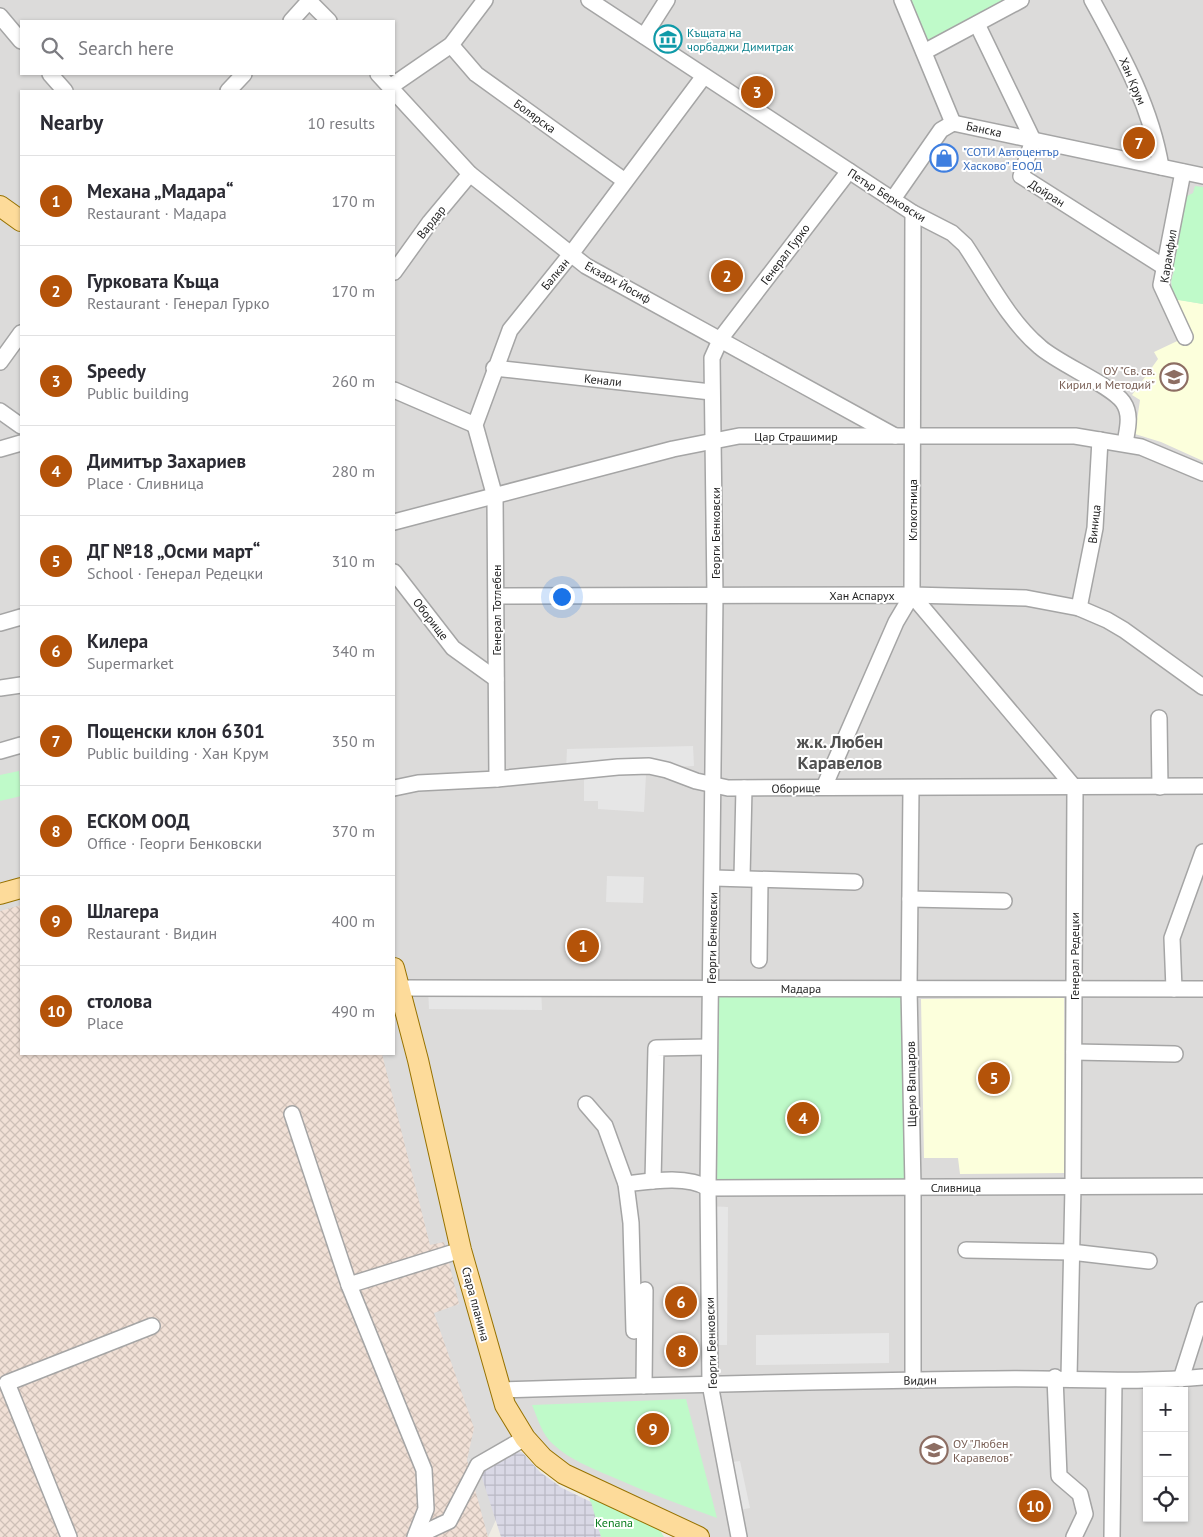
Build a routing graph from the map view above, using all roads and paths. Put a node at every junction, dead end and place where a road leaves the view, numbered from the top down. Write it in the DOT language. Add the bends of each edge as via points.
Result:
graph roads {
  1 [pos="310,0"];
  2 [pos="485,0"];
  3 [pos="589,0"];
  4 [pos="667,0"];
  5 [pos="902,0"];
  6 [pos="1021,0"];
  7 [pos="1092,0"];
  8 [pos="0,16"];
  9 [pos="292,20"];
  10 [pos="328,20"];
  11 [pos="977,24"];
  12 [pos="644,36"];
  13 [pos="20,40"];
  14 [pos="446,49"];
  15 [pos="924,52"];
  16 [pos="51,75"];
  17 [pos="243,75"];
  18 [pos="379,75"];
  19 [pos="704,76"];
  20 [pos="390,87"];
  21 [pos="64,90"];
  22 [pos="229,90"];
  23 [pos="393,90"];
  24 [pos="395,92"];
  25 [pos="953,123"];
  26 [pos="1033,140"];
  27 [pos="1161,167"];
  28 [pos="849,171"];
  29 [pos="1184,172"];
  30 [pos="470,174"];
  31 [pos="1203,176"];
  32 [pos="625,181"];
  33 [pos="893,199"];
  34 [pos="0,206"];
  35 [pos="913,213"];
  36 [pos="20,220"];
  37 [pos="571,254"];
  38 [pos="1164,267"];
  39 [pos="395,271"];
  40 [pos="20,334"];
  41 [pos="1185,337"];
  42 [pos="721,338"];
  43 [pos="0,362"];
  44 [pos="494,368"];
  45 [pos="395,390"];
  46 [pos="711,392"];
  47 [pos="0,411"];
  48 [pos="20,425"];
  49 [pos="475,425"];
  50 [pos="905,438"];
  51 [pos="1100,440"];
  52 [pos="1125,440"];
  53 [pos="714,441"];
  54 [pos="20,444"];
  55 [pos="0,449"];
  56 [pos="1203,473"];
  57 [pos="495,497"];
  58 [pos="395,522"];
  59 [pos="395,573"];
  60 [pos="912,595"];
  61 [pos="496,596"];
  62 [pos="715,596"];
  63 [pos="1079,608"];
  64 [pos="20,617"];
  65 [pos="0,623"];
  66 [pos="496,679"];
  67 [pos="18,685"];
  68 [pos="1203,687"];
  69 [pos="0,688"];
  70 [pos="1159,718"];
  71 [pos="20,745"];
  72 [pos="0,751"];
  73 [pos="497,779"];
  74 [pos="714,783"];
  75 [pos="1203,786"];
  76 [pos="824,787"];
  77 [pos="1160,787"];
  78 [pos="395,788"];
  79 [pos="744,788"];
  80 [pos="1075,788"];
  81 [pos="911,789"];
  82 [pos="1203,852"];
  83 [pos="742,877"];
  84 [pos="714,878"];
  85 [pos="760,880"];
  86 [pos="855,882"];
  87 [pos="20,888"];
  88 [pos="0,894"];
  89 [pos="910,899"];
  90 [pos="1004,901"];
  91 [pos="759,960"];
  92 [pos="395,975"];
  93 [pos="711,988"];
  94 [pos="908,988"];
  95 [pos="1074,988"];
  96 [pos="1174,989"];
  97 [pos="1203,989"];
  98 [pos="709,1047"];
  99 [pos="1074,1052"];
  100 [pos="1175,1054"];
  101 [pos="586,1104"];
  102 [pos="292,1114"];
  103 [pos="653,1181"];
  104 [pos="626,1184"];
  105 [pos="1073,1186"];
  106 [pos="1203,1186"];
  107 [pos="913,1187"];
  108 [pos="708,1188"];
  109 [pos="461,1250"];
  110 [pos="966,1250"];
  111 [pos="1071,1252"];
  112 [pos="1149,1261"];
  113 [pos="348,1285"];
  114 [pos="645,1290"];
  115 [pos="1203,1310"];
  116 [pos="152,1326"];
  117 [pos="634,1332"];
  118 [pos="1062,1377"];
  119 [pos="1203,1377"];
  120 [pos="1181,1379"];
  121 [pos="913,1380"];
  122 [pos="1114,1381"];
  123 [pos="710,1384"];
  124 [pos="638,1386"];
  125 [pos="500,1390"];
  126 [pos="525,1438"];
  127 [pos="69,1537"];
  128 [pos="416,1537"];
  129 [pos="699,1537"];
  130 [pos="740,1537"];
  131 [pos="1074,1537"];
  132 [pos="1112,1537"];
  1 -- 9 [label="street"];
  1 -- 10 [label="street"];
  2 -- 14 [label="street"];
  3 -- 12 [label="street, Петър Берковски"];
  4 -- 12 [label="street"];
  5 -- 15 [label="street, Банска"];
  6 -- 11 [label="street"];
  7 -- 27 [label="street, Хан Крум" via="1125,60 1147,112"];
  8 -- 13 [label="street"];
  11 -- 15 [label="street"];
  11 -- 26 [label="street"];
  12 -- 19 [label="street, Петър Берковски"];
  14 -- 20 [label="street"];
  14 -- 32 [label="street, Болярска"];
  15 -- 25 [label="street, Банска"];
  16 -- 21 [label="street"];
  17 -- 22 [label="street"];
  18 -- 20 [label="street, Екзарх Йосиф"];
  19 -- 28 [label="street, Петър Берковски"];
  19 -- 32 [label="street, Балкан"];
  20 -- 23 [label="street, Екзарх Йосиф"];
  24 -- 30 [label="street, Екзарх Йосиф"];
  25 -- 26 [label="street, Банска"];
  25 -- 33 [label="street" via="940,130"];
  26 -- 27 [label="street, Банска"];
  26 -- 38 [label="street, Дойран" via="1021,176"];
  27 -- 29 [label="street, Банска"];
  28 -- 33 [label="street, Петър Берковски"];
  28 -- 42 [label="street, Генерал Гурко"];
  29 -- 31 [label="street, Банска"];
  29 -- 38 [label="street, Карамфил"];
  30 -- 37 [label="street, Екзарх Йосиф"];
  30 -- 39 [label="street, Вардар"];
  32 -- 37 [label="street, Балкан"];
  33 -- 35 [label="street, Петър Берковски"];
  34 -- 36 [label="main road"];
  35 -- 50 [label="street, Клокотница"];
  35 -- 52 [label="street, Петър Берковски" via="952,233 964,245 1021,328 1039,347 1123,402 1128,415"];
  37 -- 42 [label="street, Екзарх Йосиф" via="586,266"];
  37 -- 44 [label="street, Балкан" via="510,330"];
  38 -- 41 [label="street, Карамфил" via="1161,285"];
  40 -- 43 [label="street"];
  42 -- 46 [label="street, Георги Бенковски" via="712,358"];
  42 -- 50 [label="street, Екзарх Йосиф"];
  44 -- 46 [label="street, Кенали"];
  44 -- 49 [label="street, Балкан"];
  45 -- 49 [label="street"];
  46 -- 53 [label="street, Георги Бенковски"];
  47 -- 48 [label="street"];
  49 -- 57 [label="street"];
  50 -- 51 [label="street, Цар Страшимир" via="1051,436"];
  50 -- 53 [label="street, Цар Страшимир" via="739,436"];
  50 -- 60 [label="street, Клокотница"];
  51 -- 52 [label="street, Цар Страшимир"];
  51 -- 63 [label="street, Виница" via="1095,528"];
  52 -- 56 [label="street, Цар Страшимир"];
  53 -- 57 [label="street, Цар Страшимир"];
  53 -- 62 [label="street, Георги Бенковски"];
  54 -- 55 [label="street"];
  57 -- 58 [label="street, Цар Страшимир"];
  57 -- 61 [label="street, Генерал Тотлебен"];
  59 -- 66 [label="street, Оборище" via="453,648"];
  60 -- 62 [label="street, Хан Аспарух"];
  60 -- 63 [label="street, Хан Аспарух" via="1026,598"];
  60 -- 76 [label="street" via="896,622"];
  60 -- 80 [label="street"];
  61 -- 62 [label="street, Хан Аспарух"];
  61 -- 66 [label="street, Генерал Тотлебен"];
  62 -- 74 [label="street, Георги Бенковски"];
  63 -- 68 [label="street, Хан Аспарух" via="1124,630"];
  64 -- 65 [label="street"];
  66 -- 73 [label="street, Генерал Тотлебен"];
  67 -- 69 [label="street"];
  70 -- 77 [label="street"];
  71 -- 72 [label="street"];
  73 -- 74 [label="street, Оборище" via="618,766 649,766 696,781"];
  73 -- 78 [label="street, Оборище" via="418,783"];
  74 -- 79 [label="street, Оборище" via="728,788"];
  74 -- 84 [label="street, Георги Бенковски"];
  75 -- 77 [label="street, Оборище"];
  76 -- 79 [label="street, Оборище"];
  76 -- 81 [label="street, Оборище"];
  77 -- 80 [label="street, Оборище"];
  79 -- 83 [label="street"];
  80 -- 81 [label="street, Оборище"];
  80 -- 95 [label="street, Генерал Редецки"];
  81 -- 89 [label="street, Щерю Вапцаров"];
  82 -- 96 [label="street" via="1172,938"];
  83 -- 84 [label="street"];
  83 -- 85 [label="street"];
  84 -- 93 [label="street, Георги Бенковски"];
  85 -- 86 [label="street"];
  85 -- 91 [label="street"];
  87 -- 88 [label="main road"];
  89 -- 90 [label="street"];
  89 -- 94 [label="street, Щерю Вапцаров"];
  92 -- 93 [label="street, Мадара"];
  92 -- 109 [label="main road, Стара планина" via="418,1060"];
  93 -- 94 [label="street, Мадара"];
  93 -- 98 [label="street, Георги Бенковски"];
  94 -- 95 [label="street, Мадара"];
  94 -- 107 [label="street, Щерю Вапцаров"];
  95 -- 96 [label="street, Мадара"];
  95 -- 99 [label="street, Генерал Редецки"];
  96 -- 97 [label="street, Мадара"];
  98 -- 103 [label="street" via="656,1048"];
  98 -- 108 [label="street, Георги Бенковски"];
  99 -- 100 [label="street"];
  99 -- 105 [label="street, Генерал Редецки"];
  101 -- 104 [label="street" via="605,1126"];
  102 -- 113 [label="street"];
  103 -- 104 [label="street, Сливница"];
  103 -- 108 [label="street, Сливница" via="698,1182"];
  104 -- 117 [label="street" via="631,1223"];
  105 -- 106 [label="street, Сливница"];
  105 -- 107 [label="street, Сливница"];
  105 -- 111 [label="street, Генерал Редецки"];
  107 -- 108 [label="street, Сливница"];
  107 -- 121 [label="street, Щерю Вапцаров"];
  108 -- 123 [label="street, Георги Бенковски"];
  109 -- 113 [label="street"];
  109 -- 125 [label="main road, Стара планина"];
  110 -- 111 [label="street"];
  111 -- 112 [label="street"];
  111 -- 118 [label="street, Генерал Редецки"];
  113 -- 128 [label="street" via="424,1470 426,1509"];
  114 -- 124 [label="street"];
  115 -- 120 [label="street"];
  116 -- 127 [label="street" via="7,1383"];
  118 -- 121 [label="street, Видин"];
  118 -- 122 [label="street, Видин"];
  118 -- 131 [label="street, Генерал Редецки" via="1059,1476 1080,1494 1085,1514"];
  119 -- 120 [label="street, Видин"];
  120 -- 122 [label="street, Видин"];
  121 -- 123 [label="street, Видин"];
  122 -- 132 [label="street"];
  123 -- 124 [label="street, Видин"];
  123 -- 130 [label="street, Георги Бенковски"];
  124 -- 125 [label="street, Видин"];
  125 -- 126 [label="main road, Стара планина"];
  126 -- 128 [label="street" via="478,1465 449,1521"];
  126 -- 129 [label="main road, Стара планина" via="564,1474"];
}
